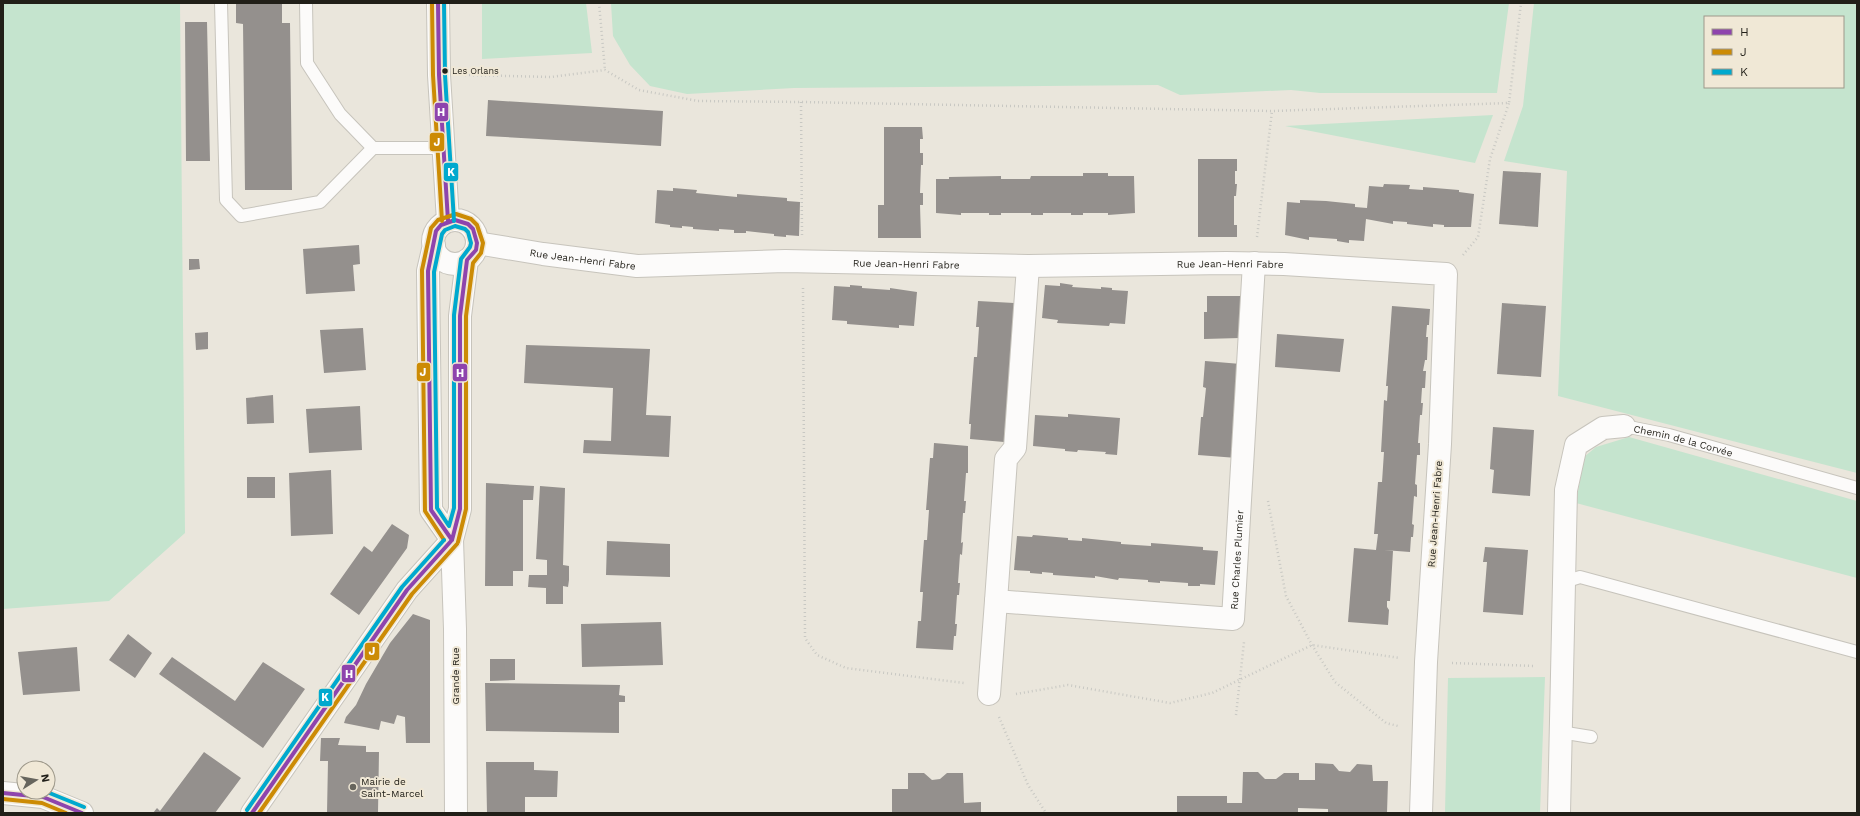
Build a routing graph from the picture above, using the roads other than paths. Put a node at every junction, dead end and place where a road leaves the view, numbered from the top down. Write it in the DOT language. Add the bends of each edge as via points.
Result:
graph roads {
  1 [pos="221,3"];
  2 [pos="306,3"];
  3 [pos="438,3"];
  4 [pos="373,148"];
  5 [pos="442,148"];
  6 [pos="448,222"];
  7 [pos="434,245"];
  8 [pos="472,252"];
  9 [pos="1254,263"];
  10 [pos="1028,266"];
  11 [pos="1624,426"];
  12 [pos="1857,488"];
  13 [pos="452,540"];
  14 [pos="1564,582"];
  15 [pos="996,601"];
  16 [pos="1857,652"];
  17 [pos="989,694"];
  18 [pos="1560,732"];
  19 [pos="1591,737"];
  20 [pos="3,793"];
  21 [pos="82,813"];
  22 [pos="252,813"];
  23 [pos="456,813"];
  24 [pos="1420,813"];
  25 [pos="1559,813"];
  1 -- 4 [label="lane" via="226,200 240,216 320,202"];
  2 -- 4 [label="lane" via="307,63 340,114"];
  3 -- 5 [label="street"];
  4 -- 5 [label="lane"];
  5 -- 6 [label="street"];
  6 -- 7 [label="street" via="436,231"];
  6 -- 8 [label="street" via="455,220 468,224 473,229"];
  7 -- 8 [label="street" via="441,258 455,264"];
  7 -- 13 [label="street" via="428,271 431,510"];
  8 -- 10 [label="street, Rue Jean-Henri Fabre" via="543,254 637,266 802,261"];
  8 -- 13 [label="street, Grande Rue" via="460,316 460,509"];
  9 -- 10 [label="street, Rue Jean-Henri Fabre"];
  9 -- 15 [label="street, Rue Charles Plumier" via="1233,619"];
  9 -- 24 [label="street, Rue Jean-Henri Fabre" via="1446,274 1440,444 1426,662"];
  10 -- 15 [label="street" via="1015,448 1006,459"];
  11 -- 12 [label="lane, Chemin de la Corvée" via="1669,435"];
  11 -- 14 [label="street, Chemin de la Corvée" via="1603,428 1576,445 1566,490"];
  13 -- 22 [label="street" via="407,590"];
  13 -- 23 [label="street, Grande Rue"];
  14 -- 16 [label="lane" via="1580,577"];
  14 -- 18 [label="street, Chemin de la Corvée"];
  15 -- 17 [label="street"];
  18 -- 19 [label="lane"];
  18 -- 25 [label="street, Chemin de la Corvée"];
  20 -- 21 [label="street" via="44,797"];
}
